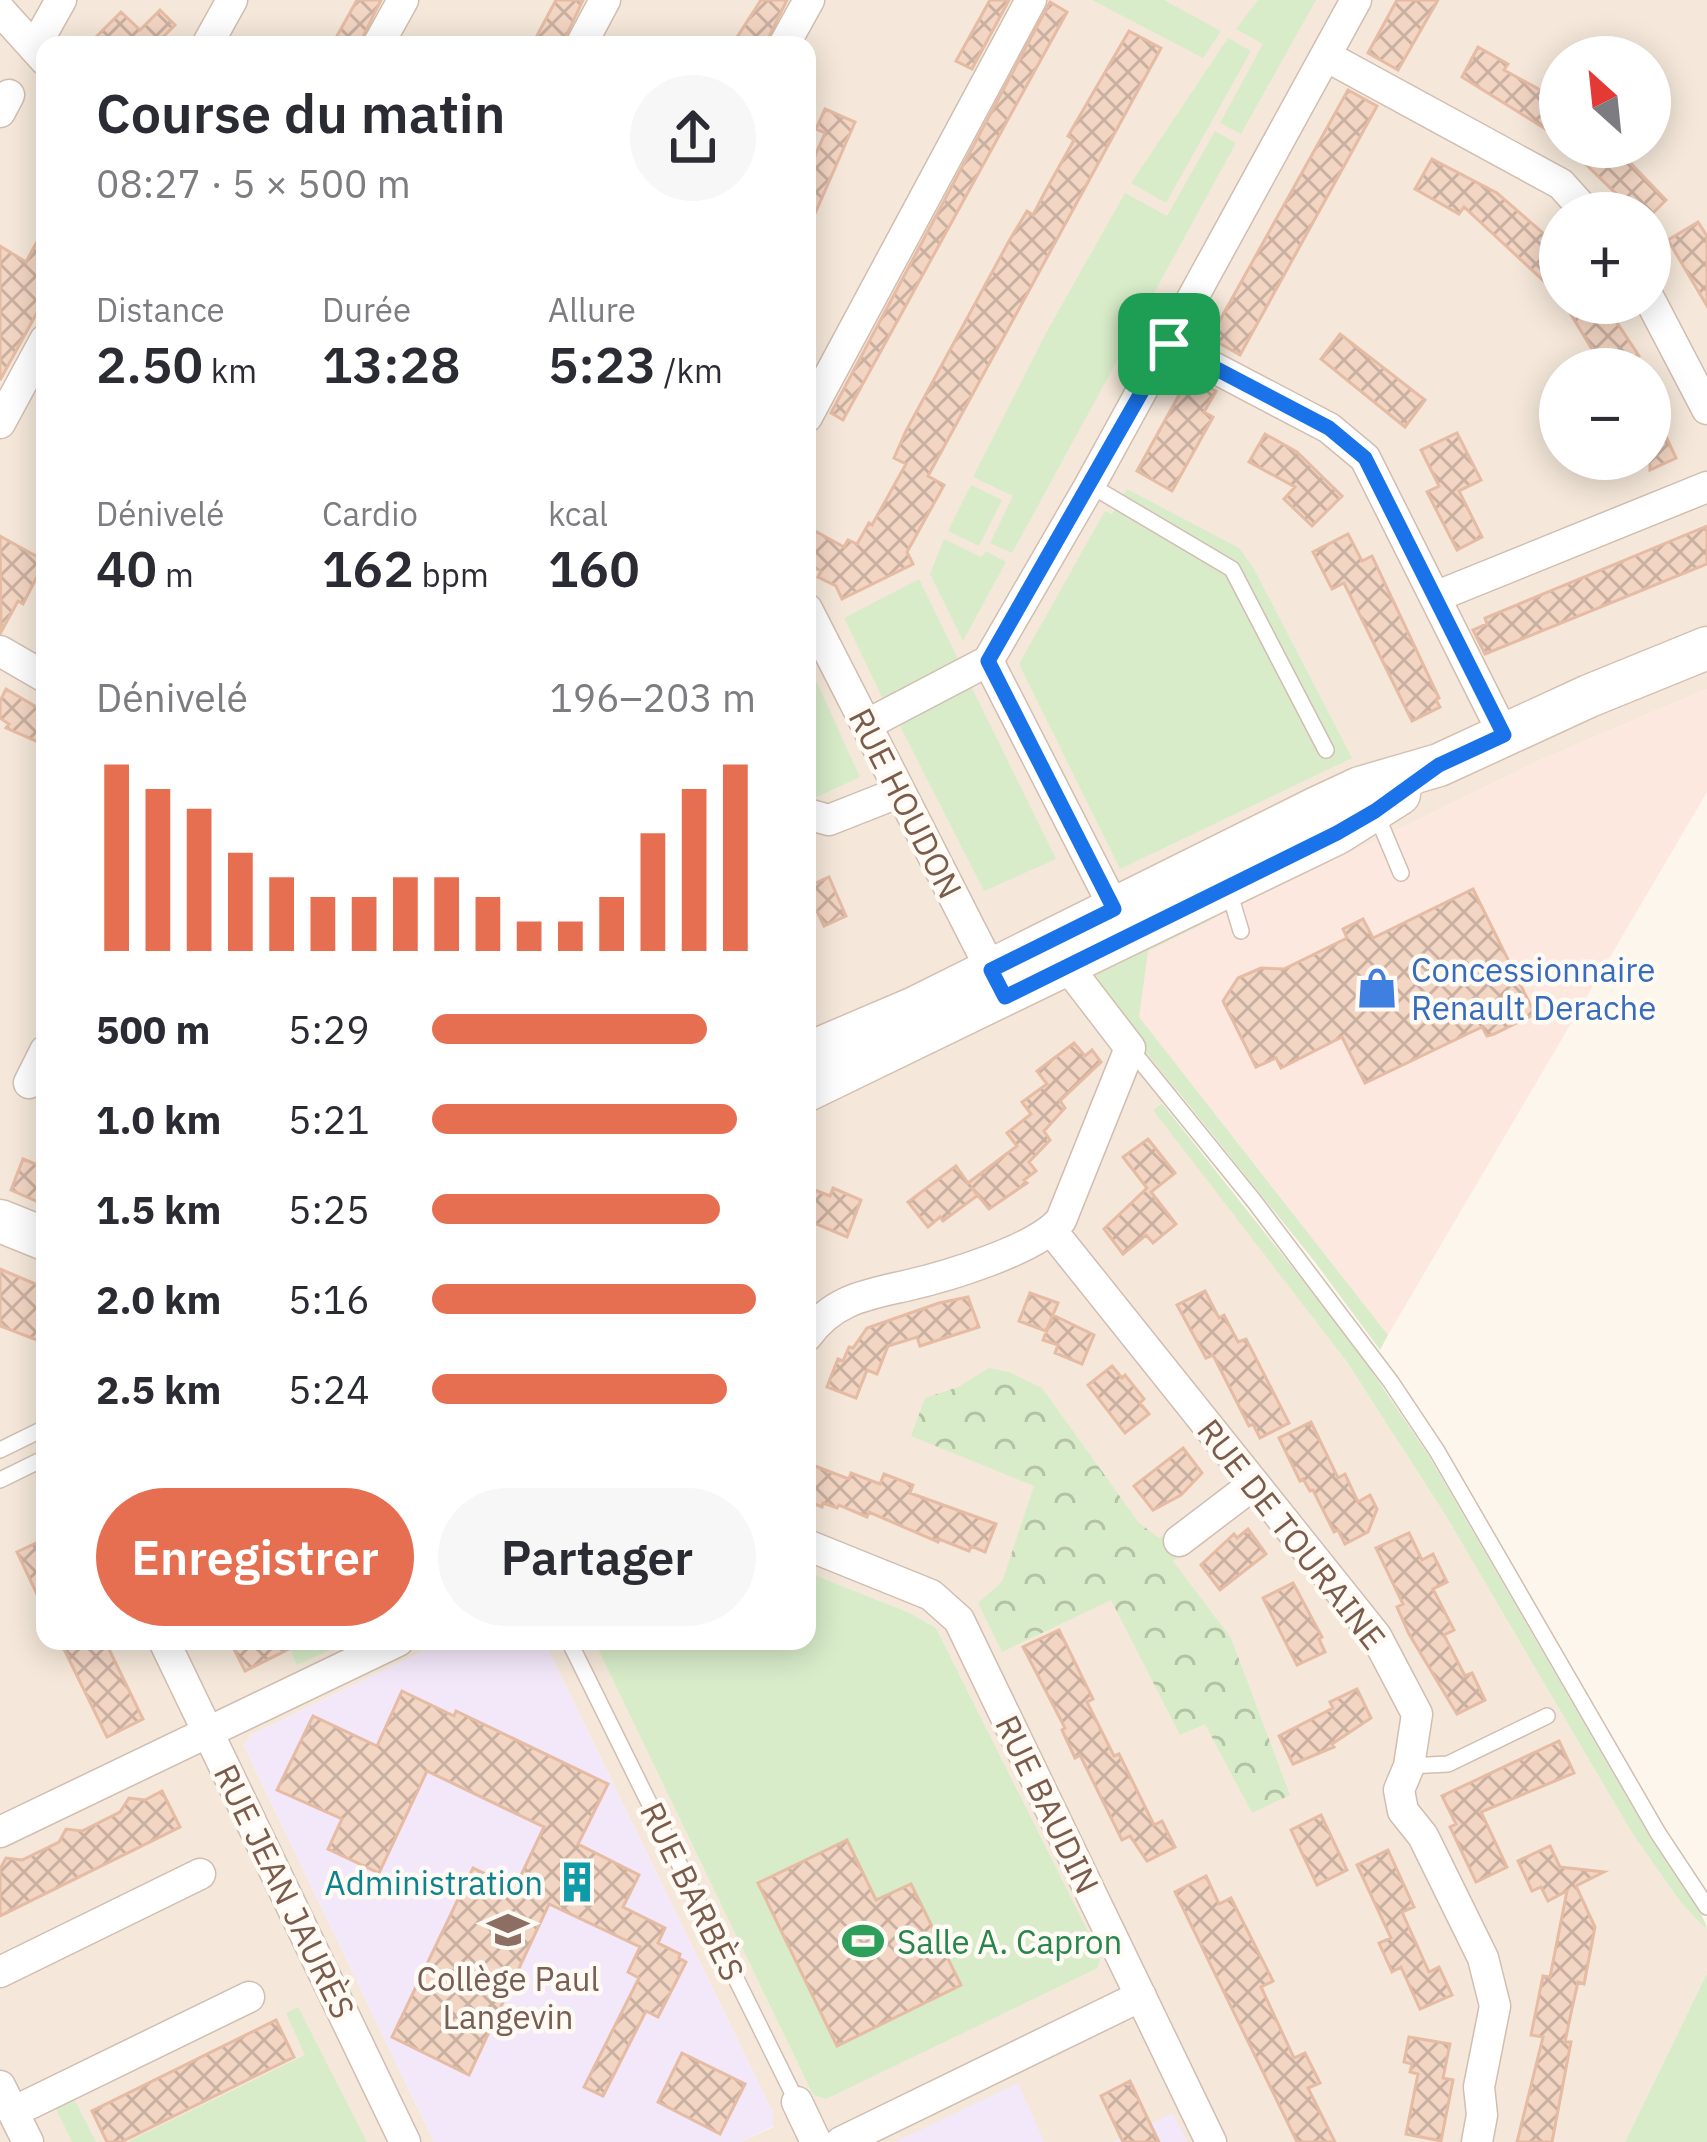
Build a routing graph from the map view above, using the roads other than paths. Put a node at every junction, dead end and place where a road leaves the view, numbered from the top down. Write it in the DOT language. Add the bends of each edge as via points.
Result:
graph roads {
  1 [pos="61,0"];
  2 [pos="232,0"];
  3 [pos="403,0"];
  4 [pos="605,0"];
  5 [pos="808,0"];
  6 [pos="1031,0"];
  7 [pos="1356,0"];
  8 [pos="0,10"];
  9 [pos="47,36"];
  10 [pos="212,36"];
  11 [pos="383,36"];
  12 [pos="585,36"];
  13 [pos="789,36"];
  14 [pos="36,50"];
  15 [pos="1326,56"];
  16 [pos="1568,192"];
  17 [pos="1663,324"];
  18 [pos="1169,344"];
  19 [pos="36,357"];
  20 [pos="816,400"];
  21 [pos="1707,409"];
  22 [pos="0,423"];
  23 [pos="1090,484"];
  24 [pos="1707,487"];
  25 [pos="1435,597"];
  26 [pos="816,627"];
  27 [pos="1707,648"];
  28 [pos="0,651"];
  29 [pos="988,661"];
  30 [pos="36,666"];
  31 [pos="866,725"];
  32 [pos="1504,735"];
  33 [pos="1326,749"];
  34 [pos="900,792"];
  35 [pos="1368,800"];
  36 [pos="816,816"];
  37 [pos="1221,872"];
  38 [pos="1401,873"];
  39 [pos="1121,922"];
  40 [pos="1241,931"];
  41 [pos="1067,966"];
  42 [pos="998,983"];
  43 [pos="1130,1048"];
  44 [pos="816,1050"];
  45 [pos="36,1069"];
  46 [pos="29,1083"];
  47 [pos="816,1085"];
  48 [pos="0,1221"];
  49 [pos="1052,1231"];
  50 [pos="36,1235"];
  51 [pos="816,1325"];
  52 [pos="36,1432"];
  53 [pos="0,1450"];
  54 [pos="36,1462"];
  55 [pos="0,1480"];
  56 [pos="1254,1484"];
  57 [pos="1179,1540"];
  58 [pos="816,1549"];
  59 [pos="168,1650"];
  60 [pos="379,1650"];
  61 [pos="573,1650"];
  62 [pos="1547,1716"];
  63 [pos="209,1731"];
  64 [pos="1409,1766"];
  65 [pos="0,1832"];
  66 [pos="200,1874"];
  67 [pos="1707,1906"];
  68 [pos="0,1972"];
  69 [pos="1141,1996"];
  70 [pos="249,1997"];
  71 [pos="6,2099"];
  72 [pos="797,2102"];
  73 [pos="28,2142"];
  74 [pos="406,2142"];
  75 [pos="816,2142"];
  76 [pos="841,2142"];
  77 [pos="1211,2142"];
  78 [pos="1477,2142"];
  1 -- 9 [label="street"];
  2 -- 10 [label="street"];
  3 -- 11 [label="street"];
  4 -- 12 [label="street"];
  5 -- 13 [label="street"];
  6 -- 20 [label="street"];
  7 -- 15 [label="street"];
  8 -- 14 [label="street"];
  15 -- 16 [label="street"];
  15 -- 18 [label="street"];
  17 -- 21 [label="street"];
  18 -- 23 [label="street"];
  18 -- 25 [label="street" via="1329,428 1365,458"];
  19 -- 22 [label="street"];
  23 -- 29 [label="street"];
  23 -- 33 [label="lane" via="1232,569"];
  24 -- 25 [label="street"];
  25 -- 32 [label="street"];
  26 -- 31 [label="street, RUE HOUDON"];
  27 -- 32 [label="street"];
  28 -- 30 [label="street"];
  29 -- 31 [label="street"];
  29 -- 39 [label="street"];
  31 -- 34 [label="street, RUE HOUDON"];
  32 -- 35 [label="street"];
  34 -- 36 [label="street" via="829,820"];
  34 -- 42 [label="street, RUE HOUDON"];
  35 -- 37 [label="street"];
  35 -- 38 [label="lane"];
  37 -- 39 [label="street"];
  37 -- 40 [label="lane"];
  39 -- 41 [label="street"];
  39 -- 42 [label="street"];
  41 -- 42 [label="street"];
  41 -- 43 [label="street"];
  42 -- 44 [label="street"];
  42 -- 47 [label="street"];
  43 -- 49 [label="street"];
  43 -- 67 [label="lane" via="1390,1382"];
  45 -- 46 [label="street"];
  48 -- 50 [label="street"];
  49 -- 51 [label="street" via="1027,1246 856,1296"];
  49 -- 56 [label="street, RUE DE TOURAINE"];
  52 -- 53 [label="lane"];
  54 -- 55 [label="lane"];
  56 -- 57 [label="street"];
  56 -- 64 [label="street, RUE DE TOURAINE" via="1376,1636 1417,1714"];
  58 -- 69 [label="street, RUE BAUDIN" via="931,1595 959,1619"];
  59 -- 63 [label="street, RUE JEAN JAURÈS"];
  60 -- 63 [label="street"];
  61 -- 72 [label="lane, RUE BARBÈS"];
  62 -- 64 [label="lane" via="1448,1764"];
  63 -- 65 [label="street"];
  63 -- 74 [label="street, RUE JEAN JAURÈS"];
  64 -- 78 [label="street, RUE DE TOURAINE" via="1399,1790 1403,1811 1483,1958 1496,2006"];
  66 -- 68 [label="street"];
  69 -- 76 [label="street"];
  69 -- 77 [label="street, RUE BAUDIN"];
  70 -- 71 [label="street"];
  71 -- 73 [label="street"];
  72 -- 75 [label="street, RUE BARBÈS"];
}
